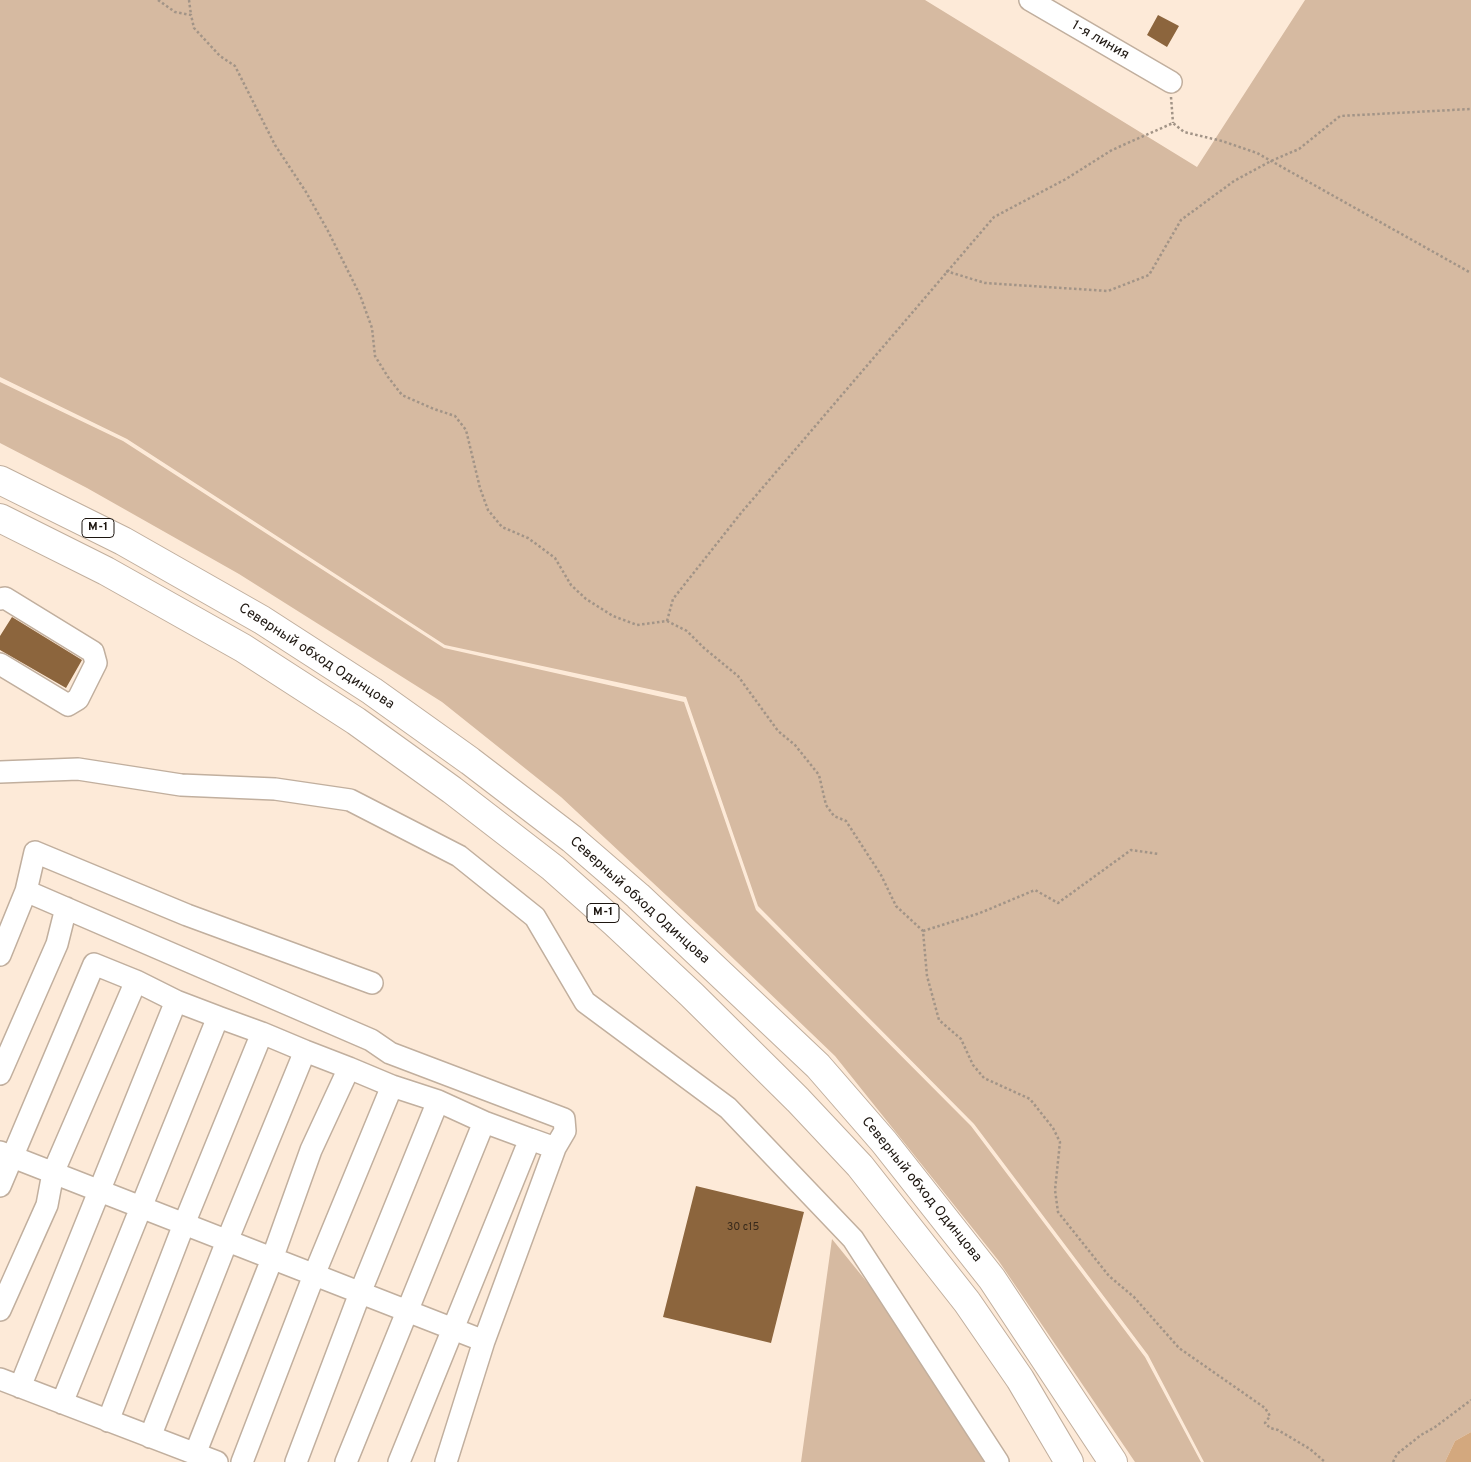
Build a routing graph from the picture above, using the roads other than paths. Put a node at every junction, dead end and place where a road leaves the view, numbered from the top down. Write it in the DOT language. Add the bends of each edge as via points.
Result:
graph roads {
  1 [pos="1030,0"];
  2 [pos="1171,82"];
  3 [pos="0,480"];
  4 [pos="0,518"];
  5 [pos="0,599"];
  6 [pos="0,664"];
  7 [pos="0,772"];
  8 [pos="26,891"];
  9 [pos="66,908"];
  10 [pos="0,955"];
  11 [pos="136,981"];
  12 [pos="372,983"];
  13 [pos="176,1001"];
  14 [pos="218,1017"];
  15 [pos="262,1034"];
  16 [pos="305,1051"];
  17 [pos="349,1068"];
  18 [pos="0,1074"];
  19 [pos="392,1086"];
  20 [pos="438,1101"];
  21 [pos="484,1122"];
  22 [pos="530,1139"];
  23 [pos="555,1148"];
  24 [pos="6,1155"];
  25 [pos="53,1173"];
  26 [pos="0,1186"];
  27 [pos="99,1191"];
  28 [pos="141,1207"];
  29 [pos="184,1224"];
  30 [pos="227,1241"];
  31 [pos="272,1258"];
  32 [pos="314,1274"];
  33 [pos="360,1293"];
  34 [pos="0,1310"];
  35 [pos="408,1311"];
  36 [pos="454,1329"];
  37 [pos="484,1341"];
  38 [pos="0,1379"];
  39 [pos="20,1387"];
  40 [pos="62,1403"];
  41 [pos="108,1421"];
  42 [pos="150,1437"];
  43 [pos="195,1454"];
  44 [pos="217,1462"];
  45 [pos="242,1462"];
  46 [pos="296,1462"];
  47 [pos="346,1462"];
  48 [pos="399,1462"];
  49 [pos="446,1462"];
  50 [pos="998,1462"];
  51 [pos="1069,1462"];
  52 [pos="1113,1462"];
  1 -- 2 [label="street, 1-я линия"];
  3 -- 52 [label="highway, Северный обход Одинцова / М-1" via="123,541 262,620 372,691 572,839 638,896 818,1066 884,1142 992,1279"];
  4 -- 51 [label="highway, М-1" via="106,571 234,643 356,721 460,796 608,917 692,995 860,1166 967,1302 1020,1379"];
  5 -- 6 [label="street" via="4,598 94,652 96,663 78,699 68,705"];
  7 -- 50 [label="street" via="78,769 181,785 274,789 350,800 459,856 535,917 585,1002 728,1108 853,1239"];
  8 -- 9 [label="street"];
  8 -- 10 [label="street"];
  8 -- 12 [label="street" via="35,852 187,915"];
  9 -- 18 [label="street" via="57,944"];
  9 -- 23 [label="street" via="371,1040 390,1053 564,1119 566,1131"];
  11 -- 13 [label="street"];
  11 -- 24 [label="street" via="94,964"];
  11 -- 25 [label="street"];
  13 -- 14 [label="street"];
  13 -- 27 [label="street"];
  14 -- 15 [label="street"];
  14 -- 28 [label="street"];
  15 -- 16 [label="street"];
  15 -- 29 [label="street"];
  16 -- 17 [label="street"];
  16 -- 30 [label="street"];
  17 -- 19 [label="street"];
  17 -- 31 [label="street" via="311,1150"];
  19 -- 20 [label="street"];
  19 -- 32 [label="street"];
  20 -- 21 [label="street"];
  20 -- 33 [label="street"];
  21 -- 22 [label="street"];
  21 -- 35 [label="street"];
  22 -- 23 [label="street"];
  22 -- 36 [label="street"];
  23 -- 37 [label="street"];
  24 -- 25 [label="street"];
  24 -- 26 [label="street"];
  25 -- 27 [label="street"];
  25 -- 34 [label="street" via="47,1205"];
  27 -- 28 [label="street"];
  27 -- 39 [label="street"];
  28 -- 29 [label="street"];
  28 -- 40 [label="street"];
  29 -- 30 [label="street"];
  29 -- 41 [label="street"];
  30 -- 31 [label="street"];
  30 -- 42 [label="street"];
  31 -- 32 [label="street"];
  31 -- 43 [label="street"];
  32 -- 33 [label="street"];
  32 -- 45 [label="street"];
  33 -- 35 [label="street"];
  33 -- 46 [label="street"];
  35 -- 36 [label="street"];
  35 -- 47 [label="street"];
  36 -- 37 [label="street"];
  36 -- 48 [label="street"];
  37 -- 49 [label="street"];
  38 -- 39 [label="street"];
  39 -- 40 [label="street"];
  40 -- 41 [label="street"];
  41 -- 42 [label="street"];
  42 -- 43 [label="street"];
  43 -- 44 [label="street"];
}
